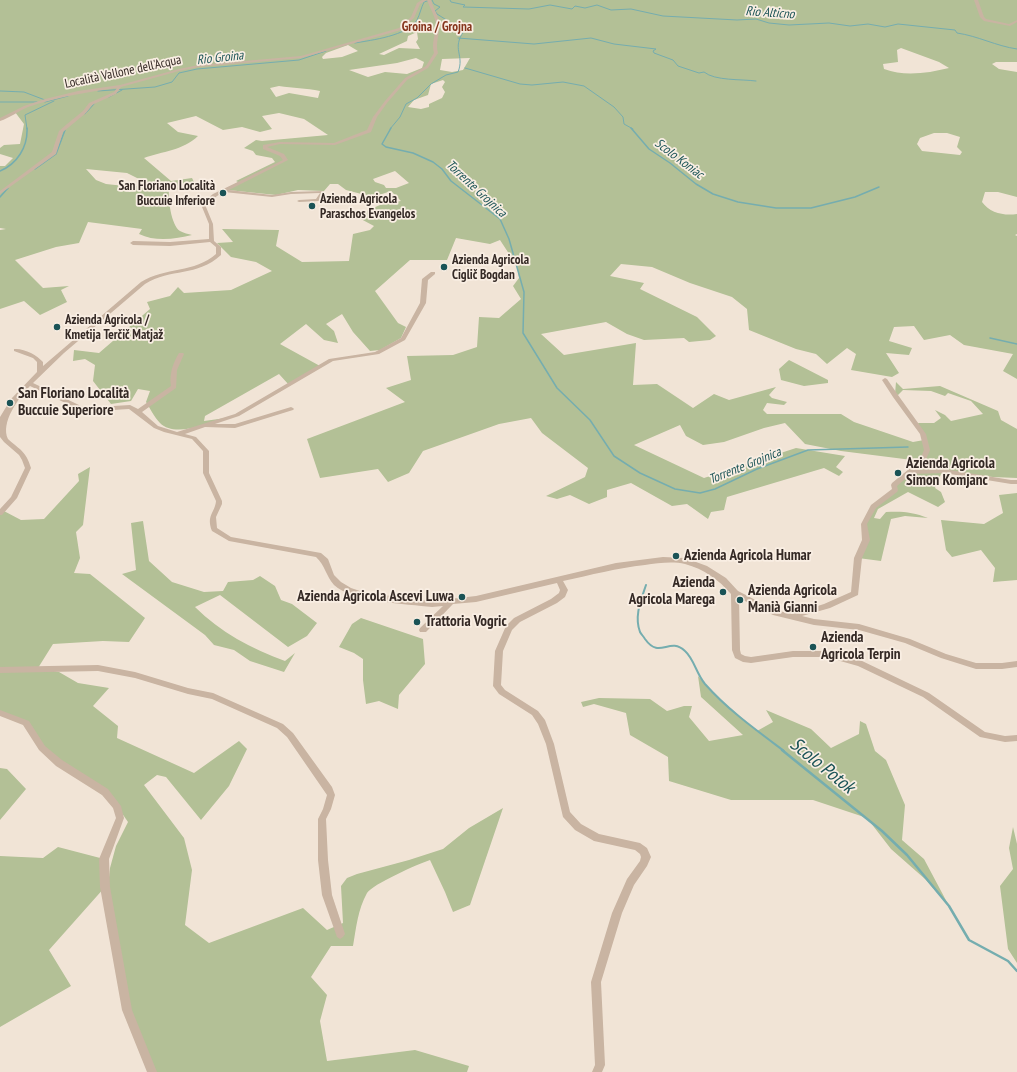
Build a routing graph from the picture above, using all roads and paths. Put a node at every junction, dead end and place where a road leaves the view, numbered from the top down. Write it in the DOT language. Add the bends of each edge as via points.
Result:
graph roads {
  1 [pos="425,0"];
  2 [pos="429,0"];
  3 [pos="976,0"];
  4 [pos="1017,21"];
  5 [pos="120,86"];
  6 [pos="0,120"];
  7 [pos="224,191"];
  8 [pos="0,193"];
  9 [pos="299,201"];
  10 [pos="212,240"];
  11 [pos="133,243"];
  12 [pos="433,273"];
  13 [pos="16,350"];
  14 [pos="181,354"];
  15 [pos="40,373"];
  16 [pos="885,380"];
  17 [pos="29,383"];
  18 [pos="291,409"];
  19 [pos="138,412"];
  20 [pos="203,426"];
  21 [pos="174,434"];
  22 [pos="910,472"];
  23 [pos="1017,482"];
  24 [pos="0,513"];
  25 [pos="559,580"];
  26 [pos="735,593"];
  27 [pos="450,603"];
  28 [pos="791,617"];
  29 [pos="422,630"];
  30 [pos="1017,664"];
  31 [pos="0,670"];
  32 [pos="0,713"];
  33 [pos="1017,738"];
  34 [pos="340,934"];
  35 [pos="152,1072"];
  36 [pos="597,1072"];
  1 -- 5 [label="street, Località Vallone dell'Acqua" via="419,3 413,17 400,29 311,55 199,66"];
  2 -- 7 [label="street" via="437,22 433,45 436,53 427,67 406,79 386,102 369,131 335,144 268,144 265,148 286,160"];
  3 -- 4 [label="street" via="985,20 1010,25"];
  5 -- 6 [label="street, Località Vallone dell'Acqua" via="46,100"];
  5 -- 8 [label="street" via="115,93 90,104 85,112 61,132 54,153"];
  7 -- 9 [label="street" via="272,196 314,192 323,194 317,200"];
  7 -- 10 [label="street" via="204,203 211,224"];
  10 -- 11 [label="street" via="170,244"];
  10 -- 15 [label="street" via="218,247 219,254 212,261 194,269 163,273 150,278"];
  12 -- 20 [label="street" via="424,279 423,303 403,339 377,353 331,360 237,416"];
  13 -- 15 [label="street" via="35,357 40,362"];
  14 -- 19 [label="street" via="174,367 174,387"];
  15 -- 17 [label="street"];
  16 -- 22 [label="street" via="924,434 927,450 923,461"];
  17 -- 19 [label="street" via="80,408 130,407"];
  17 -- 24 [label="street" via="3,417 0,427 3,437 24,456 28,468 14,498"];
  18 -- 20 [label="street" via="235,426"];
  19 -- 21 [label="street" via="156,427"];
  20 -- 21 [label="street"];
  21 -- 27 [label="street" via="194,438 206,451 206,473 219,504 213,517 214,529 229,538 253,544 318,555 325,561 331,576 338,584 365,596 432,604"];
  22 -- 23 [label="street" via="944,472"];
  22 -- 28 [label="street" via="894,485 894,490 873,507 864,524 866,540 858,558 855,593 827,606"];
  25 -- 26 [label="street" via="616,566 663,560 685,561 704,568 723,580"];
  25 -- 27 [label="street" via="476,600"];
  25 -- 36 [label="street" via="564,590 562,595 517,620 509,628 499,651 498,686 502,692 535,712 542,722 550,744 566,814 578,826 597,838 637,846 644,851 646,857 630,882 617,913 596,982 600,1065"];
  26 -- 28 [label="street" via="773,612"];
  26 -- 33 [label="street" via="736,650 738,656 743,659 826,654 860,663 926,695 983,735 1005,739"];
  27 -- 29 [label="street"];
  28 -- 30 [label="street" via="859,627 976,666"];
  31 -- 34 [label="street" via="98,668 135,675 213,696 280,726 290,735 331,796 322,819 324,860 327,896"];
  32 -- 35 [label="street" via="26,723 42,748 59,763 105,792 117,806 120,818 104,858 105,887 127,1010"];
}
